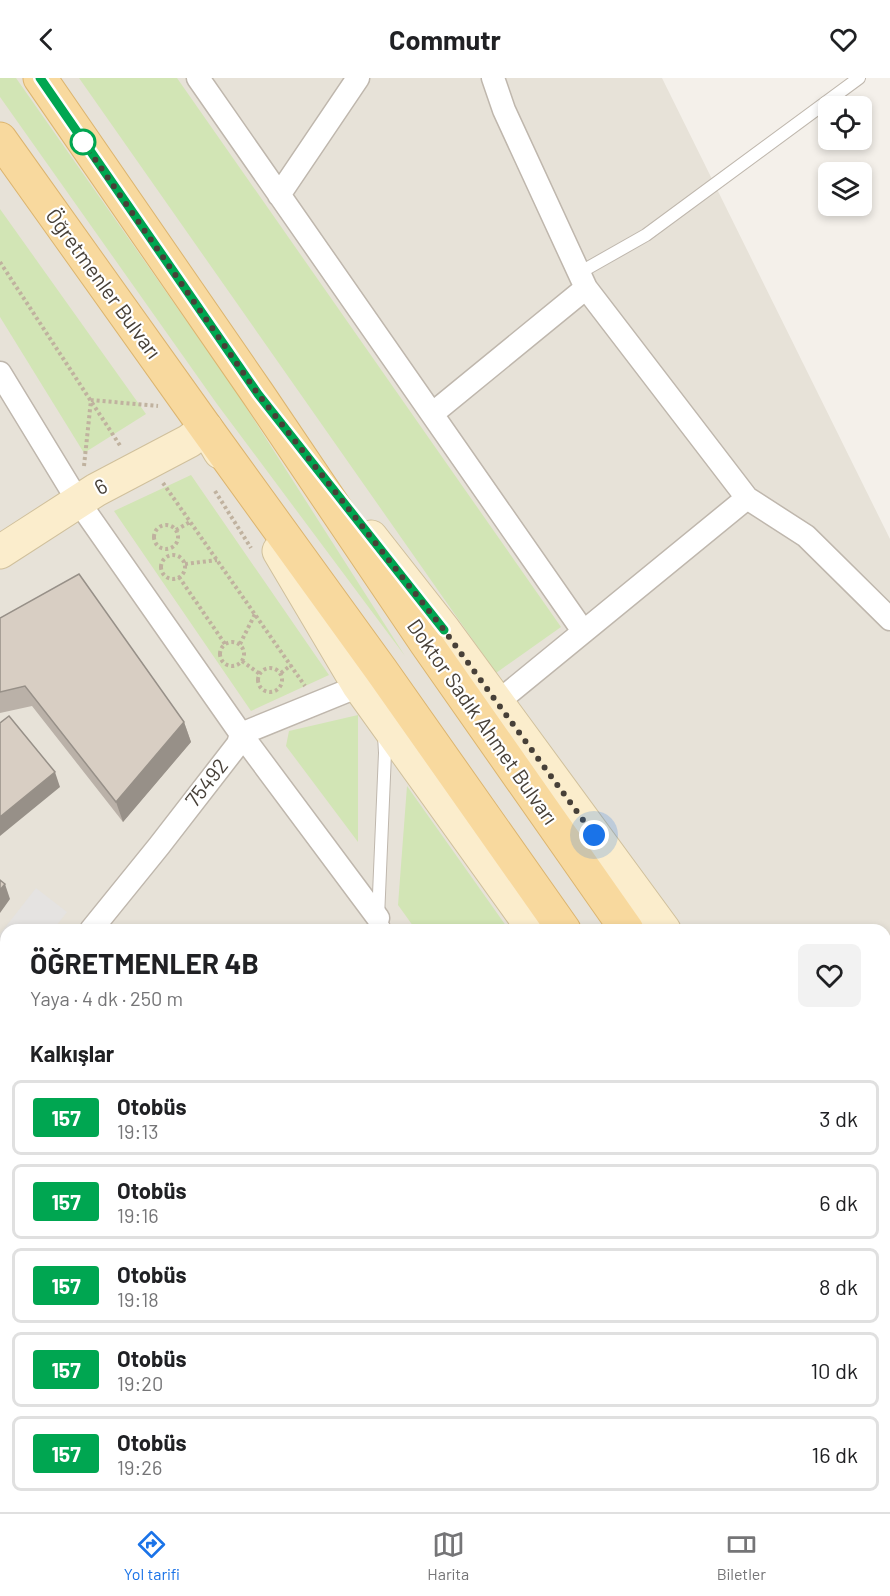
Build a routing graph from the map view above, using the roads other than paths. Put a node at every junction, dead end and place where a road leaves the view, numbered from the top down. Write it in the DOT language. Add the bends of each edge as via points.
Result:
graph roads {
  1 [pos="40,78"];
  2 [pos="198,78"];
  3 [pos="358,78"];
  4 [pos="493,78"];
  5 [pos="859,78"];
  6 [pos="0,140"];
  7 [pos="279,195"];
  8 [pos="582,281"];
  9 [pos="0,373"];
  10 [pos="258,394"];
  11 [pos="432,414"];
  12 [pos="206,429"];
  13 [pos="81,485"];
  14 [pos="747,498"];
  15 [pos="0,552"];
  16 [pos="890,619"];
  17 [pos="583,631"];
  18 [pos="359,686"];
  19 [pos="496,702"];
  20 [pos="381,716"];
  21 [pos="241,734"];
  22 [pos="97,924"];
  23 [pos="382,924"];
  24 [pos="530,924"];
  25 [pos="560,924"];
  26 [pos="623,924"];
  27 [pos="660,924"];
  1 -- 10 [label="main road"];
  2 -- 7 [label="street"];
  3 -- 7 [label="street"];
  4 -- 8 [label="street"];
  5 -- 8 [label="lane"];
  6 -- 12 [label="main road, Öğretmenler Bulvarı"];
  7 -- 11 [label="street"];
  8 -- 11 [label="street"];
  8 -- 14 [label="street"];
  9 -- 13 [label="street"];
  10 -- 19 [label="main road"];
  10 -- 26 [label="main road, Doktor Sadık Ahmet Bulvarı"];
  11 -- 17 [label="street"];
  12 -- 13 [label="main road, 6" via="96,490"];
  12 -- 18 [label="main road"];
  12 -- 25 [label="main road"];
  13 -- 15 [label="main road, 6"];
  13 -- 21 [label="street"];
  14 -- 16 [label="street" via="806,536"];
  14 -- 17 [label="street"];
  17 -- 19 [label="street"];
  18 -- 20 [label="main road"];
  18 -- 21 [label="street"];
  19 -- 27 [label="main road"];
  20 -- 23 [label="lane" via="386,742"];
  20 -- 24 [label="main road"];
  21 -- 22 [label="street, 75492" via="238,744"];
  21 -- 23 [label="street"];
}
